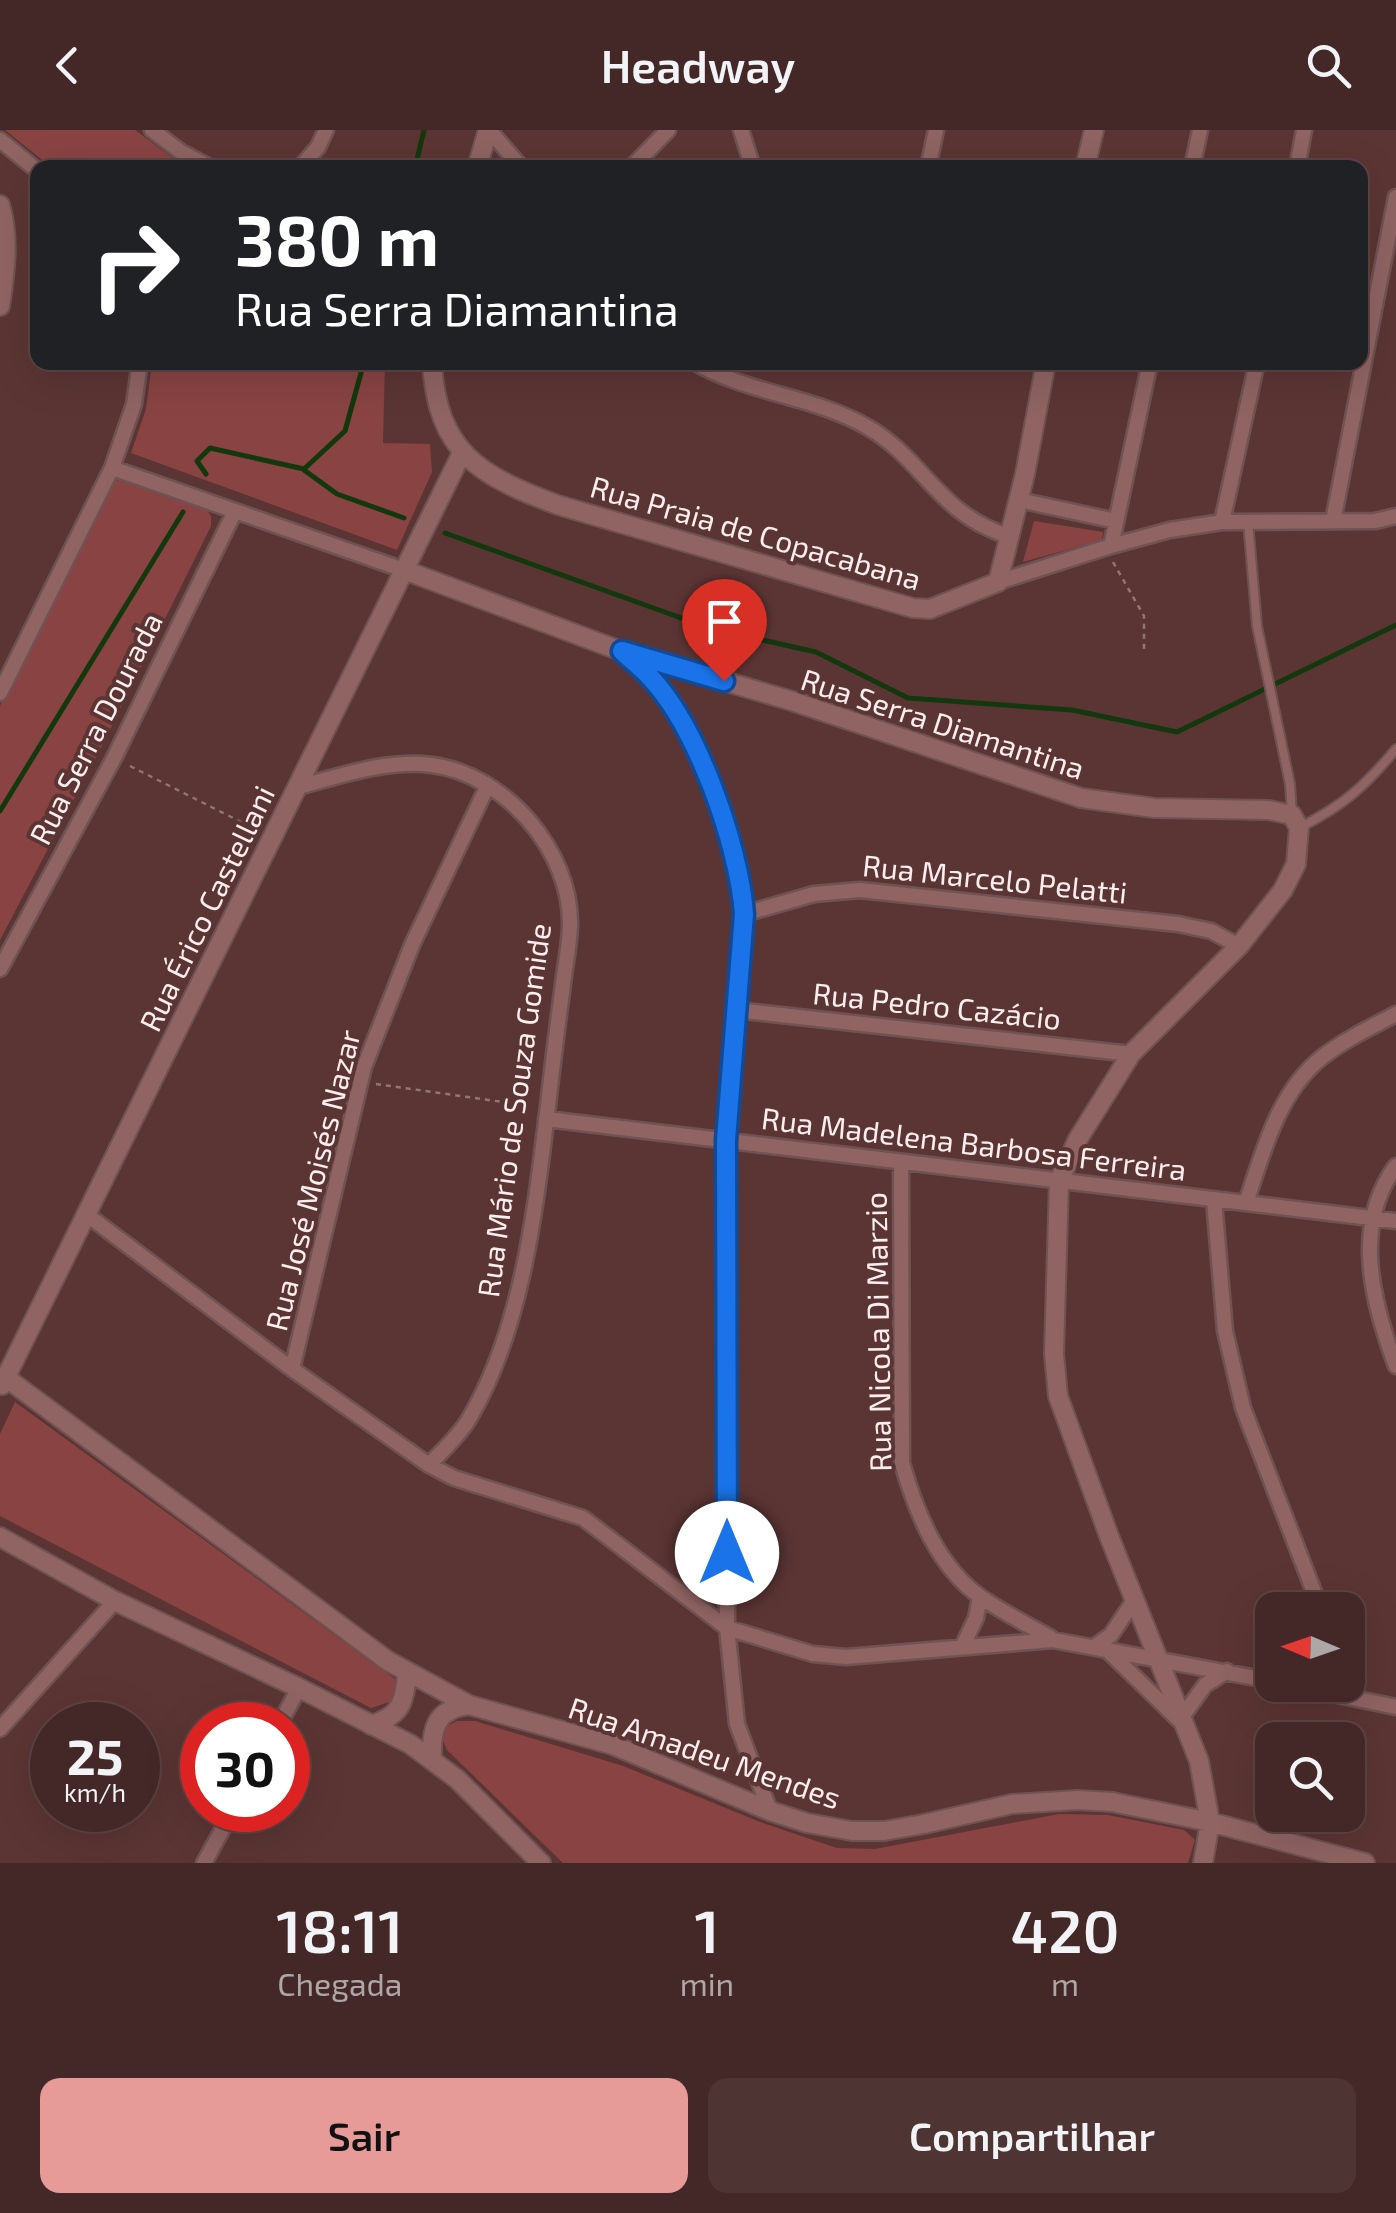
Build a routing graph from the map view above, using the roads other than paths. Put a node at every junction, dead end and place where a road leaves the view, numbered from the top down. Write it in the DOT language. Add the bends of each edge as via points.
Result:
graph roads {
  1 [pos="152,130"];
  2 [pos="326,130"];
  3 [pos="489,130"];
  4 [pos="668,130"];
  5 [pos="741,130"];
  6 [pos="936,130"];
  7 [pos="1094,130"];
  8 [pos="1200,130"];
  9 [pos="1304,130"];
  10 [pos="0,140"];
  11 [pos="196,160"];
  12 [pos="307,160"];
  13 [pos="480,160"];
  14 [pos="515,160"];
  15 [pos="639,160"];
  16 [pos="750,160"];
  17 [pos="930,160"];
  18 [pos="1087,160"];
  19 [pos="1194,160"];
  20 [pos="1298,160"];
  21 [pos="30,164"];
  22 [pos="1396,198"];
  23 [pos="0,205"];
  24 [pos="0,306"];
  25 [pos="1368,329"];
  26 [pos="139,370"];
  27 [pos="432,370"];
  28 [pos="717,370"];
  29 [pos="1044,370"];
  30 [pos="1148,370"];
  31 [pos="1255,370"];
  32 [pos="1360,370"];
  33 [pos="462,453"];
  34 [pos="112,468"];
  35 [pos="1018,500"];
  36 [pos="235,511"];
  37 [pos="1396,516"];
  38 [pos="1116,521"];
  39 [pos="1334,521"];
  40 [pos="1222,522"];
  41 [pos="1248,522"];
  42 [pos="1008,536"];
  43 [pos="1111,546"];
  44 [pos="404,570"];
  45 [pos="998,582"];
  46 [pos="622,651"];
  47 [pos="0,693"];
  48 [pos="1396,750"];
  49 [pos="298,786"];
  50 [pos="486,786"];
  51 [pos="1297,827"];
  52 [pos="744,914"];
  53 [pos="1239,946"];
  54 [pos="0,970"];
  55 [pos="736,1010"];
  56 [pos="1396,1014"];
  57 [pos="1131,1054"];
  58 [pos="547,1113"];
  59 [pos="726,1140"];
  60 [pos="901,1163"];
  61 [pos="1396,1166"];
  62 [pos="1059,1181"];
  63 [pos="1214,1200"];
  64 [pos="1246,1202"];
  65 [pos="86,1214"];
  66 [pos="1370,1219"];
  67 [pos="1396,1221"];
  68 [pos="1396,1366"];
  69 [pos="292,1369"];
  70 [pos="2,1379"];
  71 [pos="430,1466"];
  72 [pos="0,1536"];
  73 [pos="1314,1592"];
  74 [pos="980,1597"];
  75 [pos="1135,1599"];
  76 [pos="115,1601"];
  77 [pos="728,1628"];
  78 [pos="1053,1640"];
  79 [pos="964,1645"];
  80 [pos="1100,1648"];
  81 [pos="1160,1658"];
  82 [pos="407,1672"];
  83 [pos="1227,1672"];
  84 [pos="1255,1678"];
  85 [pos="300,1688"];
  86 [pos="1365,1698"];
  87 [pos="292,1702"];
  88 [pos="469,1705"];
  89 [pos="1396,1707"];
  90 [pos="1184,1722"];
  91 [pos="371,1725"];
  92 [pos="0,1729"];
  93 [pos="432,1758"];
  94 [pos="770,1811"];
  95 [pos="1210,1822"];
  96 [pos="221,1832"];
  97 [pos="204,1863"];
  98 [pos="540,1863"];
  99 [pos="1203,1863"];
  100 [pos="1365,1863"];
  1 -- 11 [label="street"];
  2 -- 12 [label="street"];
  3 -- 13 [label="street"];
  3 -- 14 [label="street"];
  4 -- 15 [label="street"];
  5 -- 16 [label="street"];
  6 -- 17 [label="street"];
  7 -- 18 [label="street"];
  8 -- 19 [label="street"];
  9 -- 20 [label="street"];
  10 -- 21 [label="street"];
  22 -- 25 [label="street"];
  23 -- 24 [label="street" via="6,272"];
  26 -- 34 [label="street"];
  27 -- 33 [label="street" via="434,396"];
  28 -- 42 [label="street" via="870,428 947,503"];
  29 -- 35 [label="street"];
  30 -- 38 [label="street"];
  31 -- 40 [label="street"];
  32 -- 39 [label="street"];
  33 -- 44 [label="street, Rua Érico Castellani"];
  33 -- 45 [label="street, Rua Praia de Copacabana" via="515,489 558,504 913,608 930,609"];
  34 -- 36 [label="street, Rua Serra Diamantina"];
  34 -- 47 [label="street"];
  35 -- 38 [label="street"];
  35 -- 42 [label="street"];
  36 -- 44 [label="street, Rua Serra Diamantina"];
  36 -- 54 [label="street, Rua Serra Dourada"];
  37 -- 39 [label="street, Rua Praia de Copacabana"];
  38 -- 43 [label="street"];
  39 -- 41 [label="street, Rua Praia de Copacabana"];
  40 -- 41 [label="street, Rua Praia de Copacabana"];
  40 -- 43 [label="street, Rua Praia de Copacabana"];
  41 -- 51 [label="lane" via="1257,626"];
  42 -- 45 [label="street"];
  43 -- 45 [label="street, Rua Praia de Copacabana"];
  44 -- 46 [label="street, Rua Serra Diamantina"];
  44 -- 49 [label="street, Rua Érico Castellani"];
  46 -- 51 [label="street, Rua Serra Diamantina" via="1103,804 1269,810"];
  46 -- 52 [label="street" via="652,679 702,765 727,828"];
  48 -- 51 [label="lane" via="1364,787"];
  49 -- 50 [label="street, Rua Mário de Souza Gomide" via="394,765 432,765"];
  49 -- 65 [label="street, Rua Érico Castellani"];
  50 -- 58 [label="street, Rua Mário de Souza Gomide" via="510,800 547,844 570,922"];
  50 -- 69 [label="street, Rua José Moisés Nazar" via="412,945 361,1082"];
  51 -- 53 [label="street" via="1296,864"];
  52 -- 53 [label="street, Rua Marcelo Pelatti" via="814,894 860,890 1178,924"];
  52 -- 55 [label="street"];
  53 -- 57 [label="street"];
  55 -- 57 [label="street, Rua Pedro Cazácio"];
  55 -- 59 [label="street"];
  56 -- 64 [label="street" via="1319,1059 1292,1091"];
  57 -- 62 [label="street"];
  58 -- 59 [label="street, Rua Madelena Barbosa Ferreira"];
  58 -- 71 [label="street, Rua Mário de Souza Gomide" via="511,1320 466,1424"];
  59 -- 60 [label="street, Rua Madelena Barbosa Ferreira"];
  59 -- 77 [label="street"];
  60 -- 62 [label="street, Rua Madelena Barbosa Ferreira"];
  60 -- 74 [label="street, Rua Nicola Di Marzio" via="902,1463 911,1496 945,1560"];
  61 -- 66 [label="street"];
  62 -- 63 [label="street, Rua Madelena Barbosa Ferreira"];
  62 -- 75 [label="street" via="1058,1396"];
  63 -- 64 [label="street, Rua Madelena Barbosa Ferreira"];
  63 -- 73 [label="street" via="1225,1331 1243,1408"];
  64 -- 66 [label="street, Rua Madelena Barbosa Ferreira"];
  65 -- 69 [label="street"];
  65 -- 70 [label="street, Rua Érico Castellani"];
  66 -- 67 [label="street, Rua Madelena Barbosa Ferreira"];
  66 -- 68 [label="street" via="1372,1284"];
  69 -- 71 [label="street"];
  70 -- 82 [label="street, Rua Amadeu Mendes"];
  71 -- 77 [label="street" via="583,1518"];
  72 -- 76 [label="street"];
  74 -- 78 [label="street, Rua Nicola Di Marzio"];
  74 -- 79 [label="street"];
  75 -- 80 [label="street"];
  75 -- 81 [label="street"];
  76 -- 85 [label="street"];
  76 -- 92 [label="street"];
  77 -- 79 [label="street" via="846,1657"];
  77 -- 94 [label="street" via="737,1724"];
  78 -- 79 [label="street"];
  78 -- 80 [label="street"];
  80 -- 81 [label="street"];
  80 -- 90 [label="street"];
  81 -- 83 [label="street"];
  81 -- 90 [label="street"];
  82 -- 88 [label="street, Rua Amadeu Mendes"];
  82 -- 91 [label="street" via="398,1713"];
  83 -- 84 [label="street"];
  83 -- 90 [label="street" via="1205,1686"];
  85 -- 87 [label="street"];
  85 -- 91 [label="street"];
  86 -- 89 [label="street"];
  88 -- 93 [label="street" via="440,1716 432,1730"];
  88 -- 94 [label="street, Rua Amadeu Mendes" via="613,1745"];
  90 -- 95 [label="street"];
  91 -- 93 [label="street"];
  93 -- 98 [label="street"];
  94 -- 95 [label="street, Rua Amadeu Mendes" via="852,1832 1048,1800 1112,1802"];
  95 -- 99 [label="street"];
  95 -- 100 [label="street, Rua Amadeu Mendes"];
  96 -- 97 [label="street"];
}
